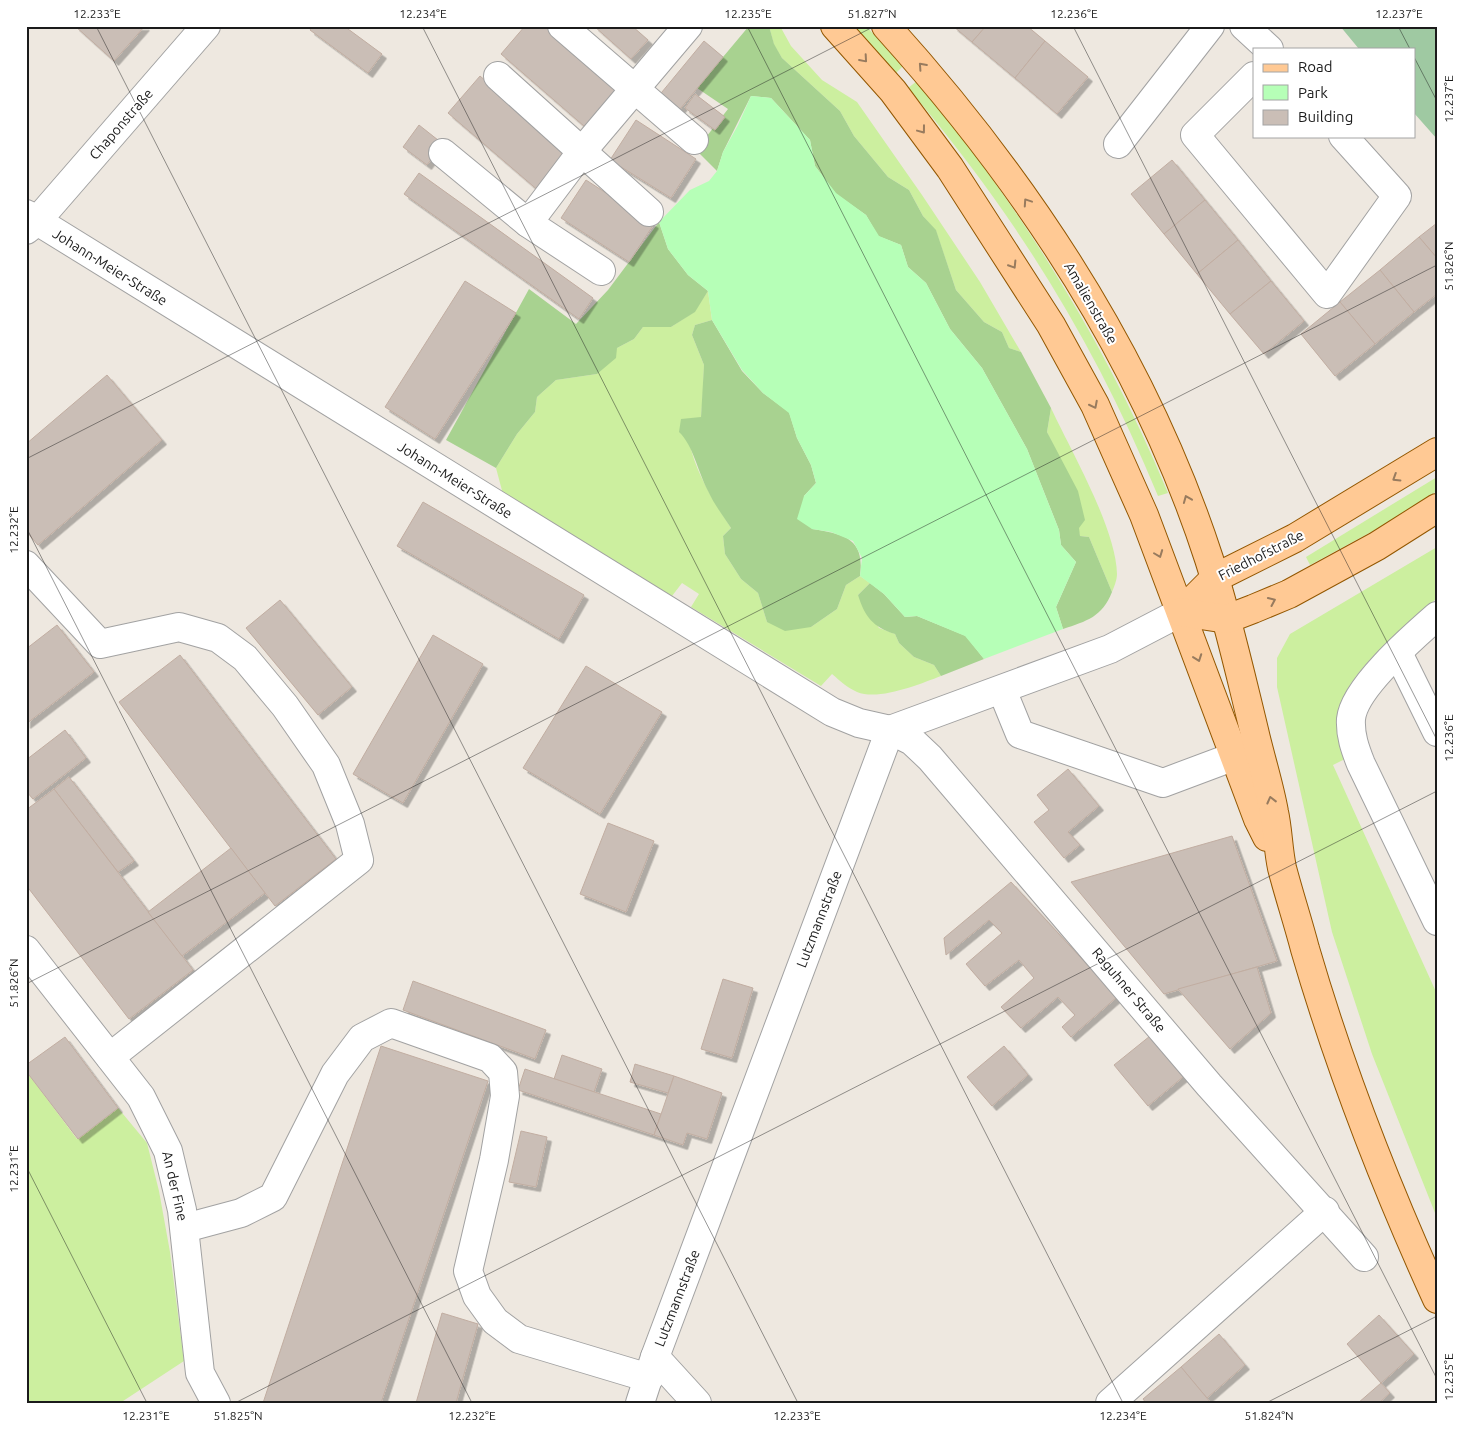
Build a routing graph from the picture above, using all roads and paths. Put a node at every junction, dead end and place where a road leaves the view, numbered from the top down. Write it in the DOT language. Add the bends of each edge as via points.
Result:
graph roads {
  1 [pos="206,26"];
  2 [pos="562,26"];
  3 [pos="688,26"];
  4 [pos="835,26"];
  5 [pos="886,26"];
  6 [pos="1210,26"];
  7 [pos="1244,26"];
  8 [pos="1268,48"];
  9 [pos="498,76"];
  10 [pos="1253,77"];
  11 [pos="633,90"];
  12 [pos="1345,138"];
  13 [pos="694,140"];
  14 [pos="1118,144"];
  15 [pos="583,150"];
  16 [pos="443,153"];
  17 [pos="649,212"];
  18 [pos="29,222"];
  19 [pos="528,223"];
  20 [pos="601,271"];
  21 [pos="1437,452"];
  22 [pos="1437,508"];
  23 [pos="26,565"];
  24 [pos="1215,578"];
  25 [pos="1181,612"];
  26 [pos="1437,616"];
  27 [pos="1227,619"];
  28 [pos="1398,653"];
  29 [pos="1002,690"];
  30 [pos="890,730"];
  31 [pos="1437,732"];
  32 [pos="1234,756"];
  33 [pos="1281,865"];
  34 [pos="1437,922"];
  35 [pos="26,950"];
  36 [pos="110,1057"];
  37 [pos="1325,1211"];
  38 [pos="185,1228"];
  39 [pos="1364,1256"];
  40 [pos="1437,1299"];
  41 [pos="648,1379"];
  42 [pos="216,1403"];
  43 [pos="696,1403"];
  44 [pos="1110,1403"];
  1 -- 18 [label="street, Chaponstraße"];
  2 -- 11 [label="street"];
  3 -- 11 [label="street"];
  4 -- 25 [label="main road, one-way" via="893,91 950,168 1051,325 1095,405 1138,501"];
  24 -- 5 [label="main road, Amalienstraße, one-way" via="1188,501 1138,387 1063,255 986,144"];
  6 -- 14 [label="street"];
  7 -- 8 [label="street"];
  9 -- 15 [label="street"];
  10 -- 12 [label="street" via="1196,135 1327,294 1397,196"];
  11 -- 13 [label="street"];
  11 -- 15 [label="street"];
  15 -- 17 [label="street"];
  15 -- 19 [label="street"];
  16 -- 19 [label="street"];
  18 -- 30 [label="street, Johann-Meier-Straße" via="832,712 859,723"];
  19 -- 20 [label="street"];
  21 -- 24 [label="main road, Friedhofstraße, one-way" via="1295,538"];
  27 -- 22 [label="main road, one-way" via="1289,594 1377,546"];
  23 -- 36 [label="street" via="100,644 179,627 218,638 245,658 285,706 326,765 350,824 360,860"];
  24 -- 25 [label="main road, Friedhofstraße"];
  24 -- 27 [label="main road, Amalienstraße"];
  25 -- 27 [label="main road"];
  25 -- 29 [label="street" via="1116,646"];
  25 -- 32 [label="main road, one-way"];
  26 -- 28 [label="street"];
  33 -- 27 [label="main road, one-way" via="1274,813"];
  28 -- 31 [label="street"];
  28 -- 34 [label="street" via="1355,702 1351,719 1352,742"];
  29 -- 30 [label="street"];
  29 -- 32 [label="street" via="1020,734 1162,783"];
  30 -- 37 [label="street, Raguhner Straße" via="912,741 930,758 1210,1085"];
  30 -- 41 [label="street, Lutzmannstraße"];
  32 -- 33 [label="main road" via="1258,820"];
  33 -- 40 [label="main road" via="1327,1025 1348,1085 1391,1195"];
  35 -- 36 [label="street, An der Fine"];
  36 -- 38 [label="street, An der Fine" via="141,1097 168,1150"];
  37 -- 39 [label="street, Raguhner Straße"];
  37 -- 44 [label="street"];
  38 -- 41 [label="street" via="241,1213 273,1197 335,1074 362,1038 391,1023 490,1058 504,1072 505,1096 494,1160 468,1271 477,1296 495,1321 519,1339"];
  38 -- 42 [label="street, An der Fine" via="200,1373"];
  41 -- 43 [label="street"];
}
